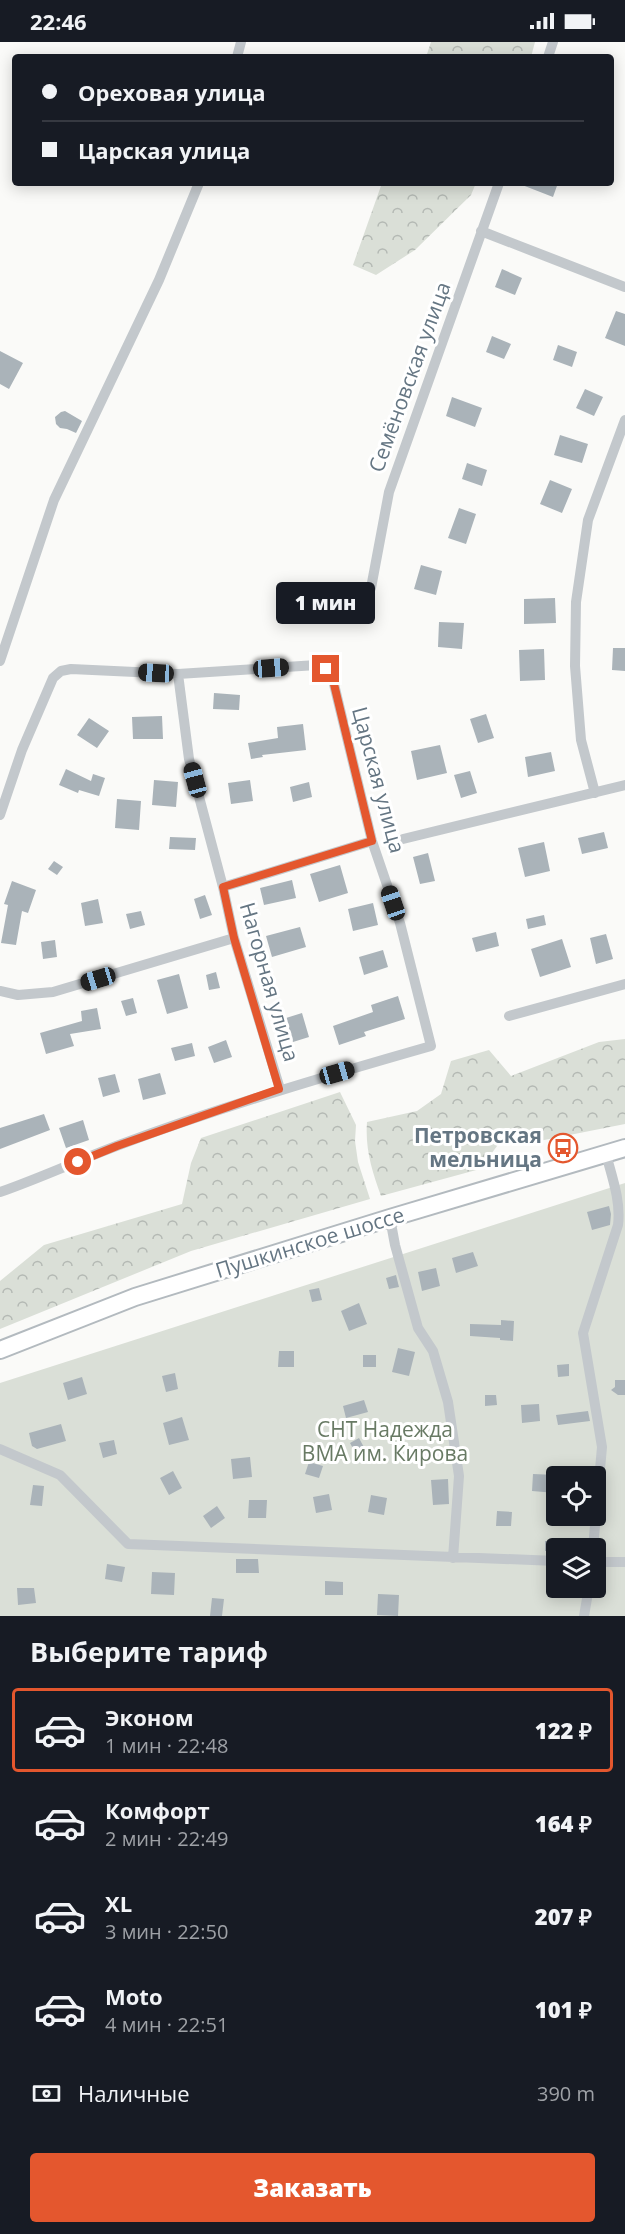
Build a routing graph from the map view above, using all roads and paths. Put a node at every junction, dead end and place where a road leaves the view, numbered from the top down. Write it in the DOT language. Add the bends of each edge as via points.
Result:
graph roads {
  1 [pos="198,186"];
  2 [pos="498,186"];
  3 [pos="481,231"];
  4 [pos="625,287"];
  5 [pos="625,420"];
  6 [pos="371,588"];
  7 [pos="0,660"];
  8 [pos="178,674"];
  9 [pos="625,786"];
  10 [pos="595,794"];
  11 [pos="0,815"];
  12 [pos="404,838"];
  13 [pos="372,841"];
  14 [pos="223,887"];
  15 [pos="234,938"];
  16 [pos="625,984"];
  17 [pos="0,990"];
  18 [pos="509,1016"];
  19 [pos="279,1089"];
  20 [pos="625,1148"];
  21 [pos="606,1154"];
  22 [pos="0,1192"];
  23 [pos="390,1218"];
  24 [pos="0,1350"];
  25 [pos="0,1449"];
  26 [pos="594,1538"];
  27 [pos="453,1558"];
  28 [pos="546,1561"];
  29 [pos="606,1562"];
  30 [pos="625,1562"];
  31 [pos="587,1598"];
  32 [pos="585,1616"];
  1 -- 7 [label="street" via="159,280 54,500"];
  2 -- 3 [label="street, Семёновская улица"];
  3 -- 4 [label="street"];
  3 -- 6 [label="street, Семёновская улица" via="389,492"];
  5 -- 10 [label="street" via="588,520 576,602 575,666 581,740"];
  8 -- 11 [label="street" via="61,671 53,678"];
  8 -- 13 [label="street, Царская улица" via="317,665 326,669 332,676"];
  8 -- 14 [label="street, Нагорная улица" via="189,759"];
  9 -- 10 [label="street"];
  10 -- 12 [label="street"];
  13 -- 14 [label="street"];
  13 -- 19 [label="street, Царская улица" via="400,923 432,1046"];
  14 -- 15 [label="street, Нагорная улица"];
  15 -- 17 [label="street" via="53,992 18,995"];
  15 -- 19 [label="street, Нагорная улица"];
  16 -- 18 [label="street"];
  19 -- 22 [label="street"];
  20 -- 21 [label="main road, Пушкинское шоссе"];
  21 -- 23 [label="main road, Пушкинское шоссе"];
  21 -- 26 [label="street" via="616,1190 618,1225 583,1334 602,1447"];
  23 -- 24 [label="main road, Пушкинское шоссе" via="135,1297"];
  23 -- 27 [label="street" via="418,1328 433,1351 448,1402 459,1476"];
  25 -- 27 [label="street" via="60,1475 128,1544"];
  27 -- 28 [label="street"];
  29 -- 30 [label="street"];
  31 -- 32 [label="street"];
}
